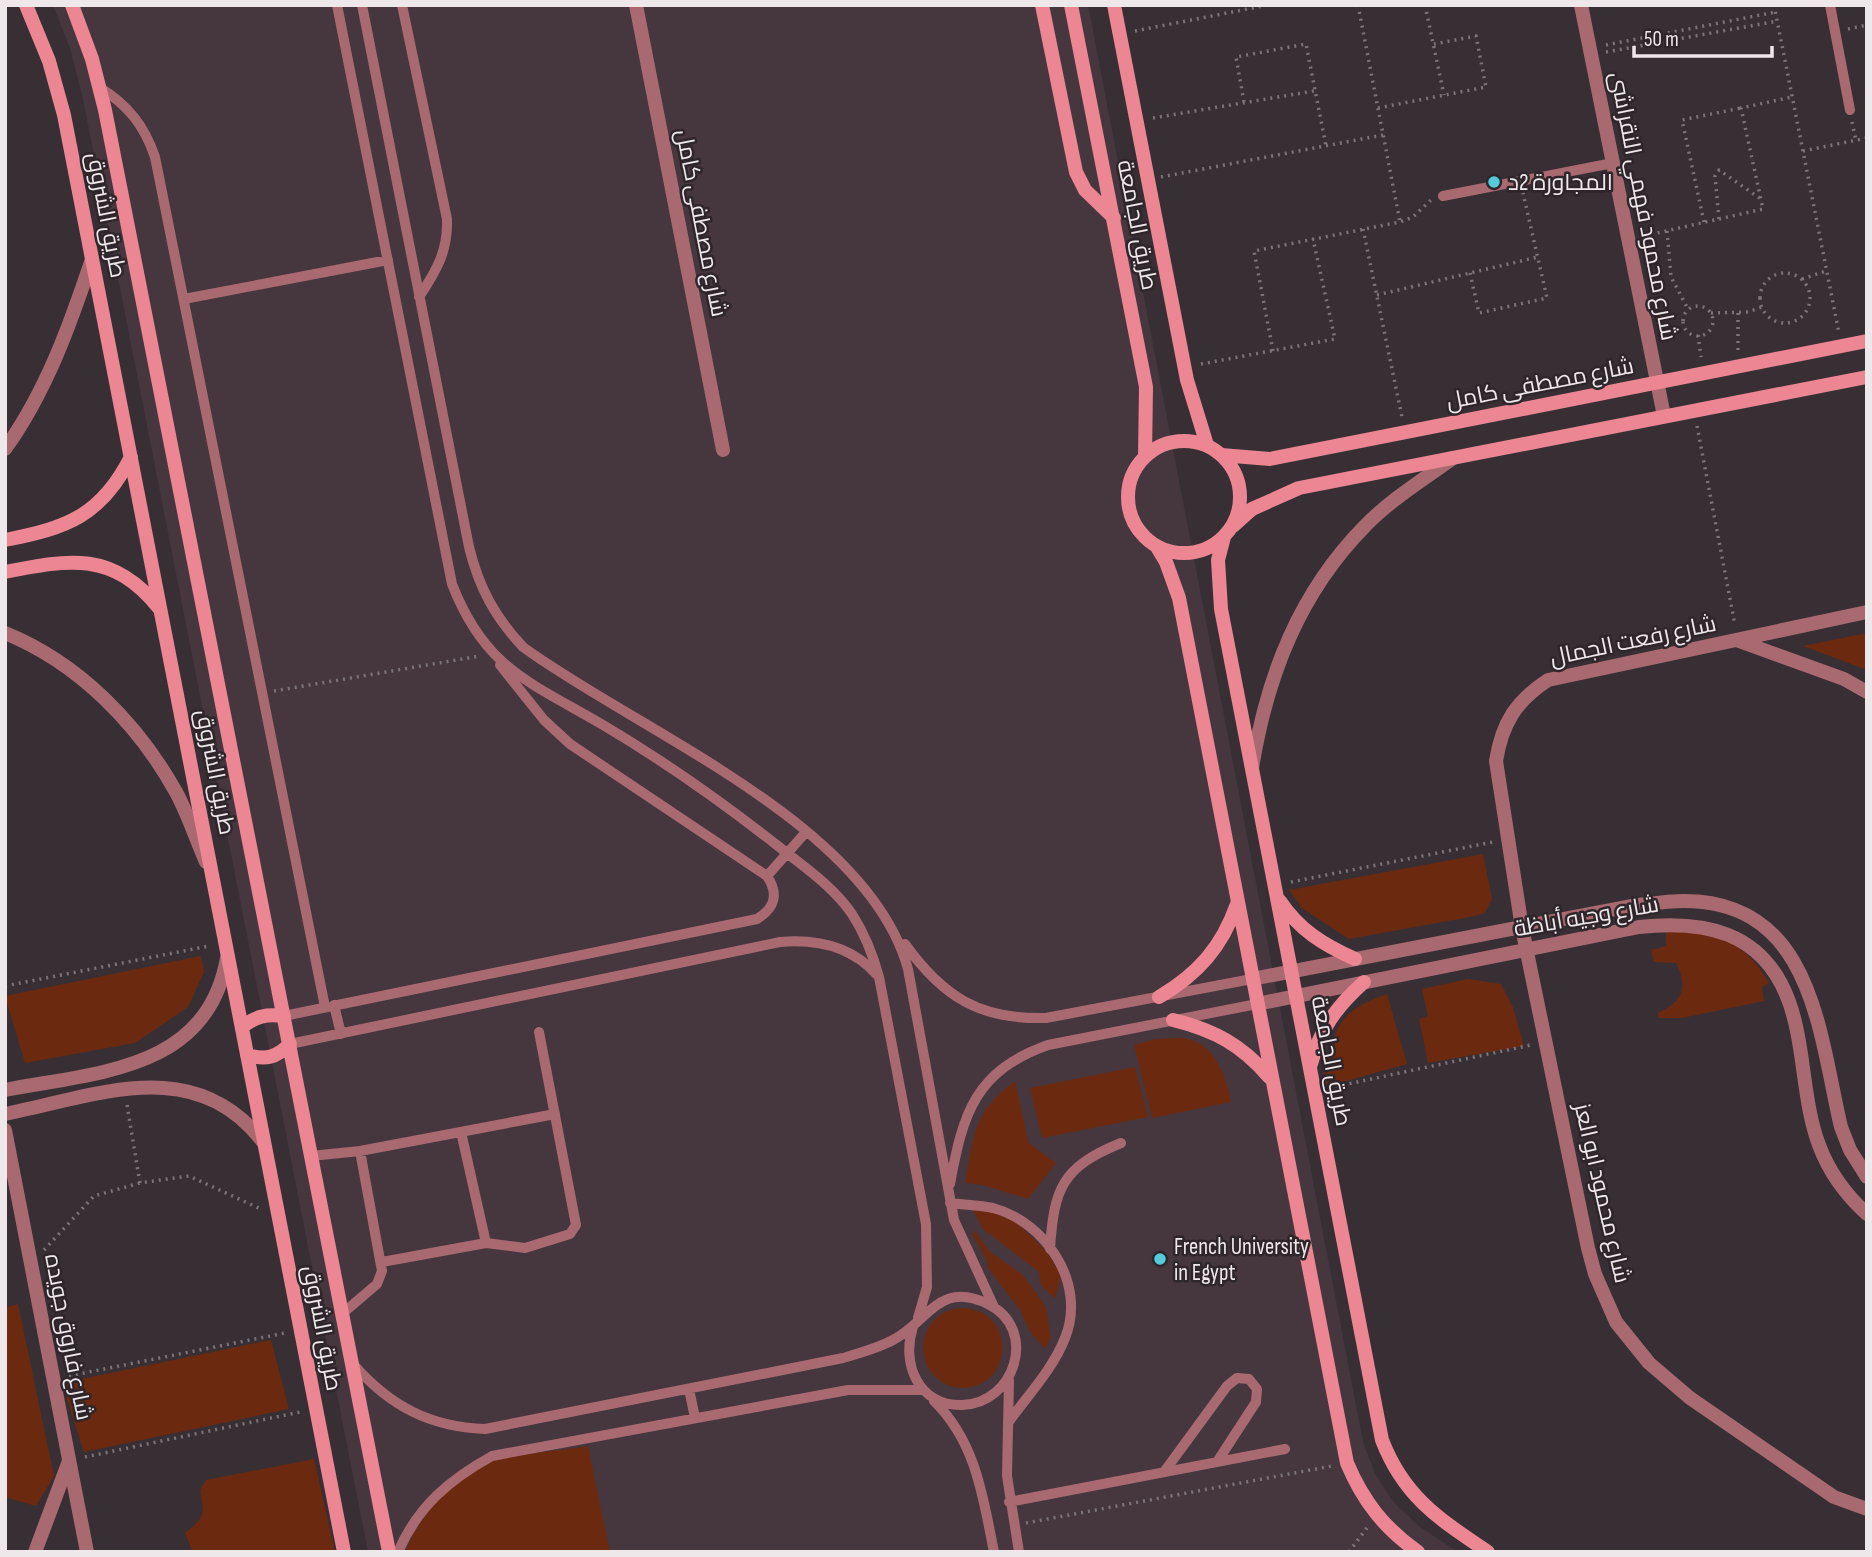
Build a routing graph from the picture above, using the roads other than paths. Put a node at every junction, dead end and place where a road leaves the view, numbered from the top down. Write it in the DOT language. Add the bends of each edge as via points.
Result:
graph roads {
  1 [pos="26,5"];
  2 [pos="72,5"];
  3 [pos="337,5"];
  4 [pos="362,5"];
  5 [pos="402,5"];
  6 [pos="636,5"];
  7 [pos="1042,5"];
  8 [pos="1071,5"];
  9 [pos="1114,5"];
  10 [pos="1581,5"];
  11 [pos="1830,5"];
  12 [pos="99,87"];
  13 [pos="1850,110"];
  14 [pos="1612,163"];
  15 [pos="1443,196"];
  16 [pos="1114,218"];
  17 [pos="92,259"];
  18 [pos="388,260"];
  19 [pos="419,296"];
  20 [pos="184,299"];
  21 [pos="1867,341"];
  22 [pos="1867,377"];
  23 [pos="1657,383"];
  24 [pos="440,400"];
  25 [pos="416,405"];
  26 [pos="1664,416"];
  27 [pos="1206,445"];
  28 [pos="5,449"];
  29 [pos="723,450"];
  30 [pos="1221,455"];
  31 [pos="1145,456"];
  32 [pos="131,457"];
  33 [pos="1453,458"];
  34 [pos="1228,531"];
  35 [pos="5,540"];
  36 [pos="1157,547"];
  37 [pos="5,572"];
  38 [pos="161,609"];
  39 [pos="1867,612"];
  40 [pos="5,633"];
  41 [pos="1738,640"];
  42 [pos="492,654"];
  43 [pos="1867,692"];
  44 [pos="1252,769"];
  45 [pos="806,832"];
  46 [pos="787,853"];
  47 [pos="767,876"];
  48 [pos="213,878"];
  49 [pos="1275,890"];
  50 [pos="1237,903"];
  51 [pos="1522,928"];
  52 [pos="894,929"];
  53 [pos="227,948"];
  54 [pos="1528,950"];
  55 [pos="1355,959"];
  56 [pos="1291,972"];
  57 [pos="879,977"];
  58 [pos="1252,979"];
  59 [pos="1364,982"];
  60 [pos="1296,996"];
  61 [pos="1159,997"];
  62 [pos="1257,1004"];
  63 [pos="330,1006"];
  64 [pos="284,1016"];
  65 [pos="1173,1020"];
  66 [pos="242,1027"];
  67 [pos="539,1032"];
  68 [pos="341,1034"];
  69 [pos="290,1044"];
  70 [pos="247,1055"];
  71 [pos="1310,1069"];
  72 [pos="1271,1080"];
  73 [pos="5,1090"];
  74 [pos="5,1114"];
  75 [pos="555,1114"];
  76 [pos="5,1130"];
  77 [pos="461,1132"];
  78 [pos="264,1143"];
  79 [pos="1121,1143"];
  80 [pos="360,1151"];
  81 [pos="312,1156"];
  82 [pos="1867,1177"];
  83 [pos="949,1198"];
  84 [pos="1867,1214"];
  85 [pos="486,1243"];
  86 [pos="1050,1249"];
  87 [pos="383,1262"];
  88 [pos="994,1307"];
  89 [pos="343,1313"];
  90 [pos="916,1322"];
  91 [pos="354,1365"];
  92 [pos="1009,1380"];
  93 [pos="689,1389"];
  94 [pos="925,1392"];
  95 [pos="695,1418"];
  96 [pos="1007,1423"];
  97 [pos="1285,1449"];
  98 [pos="69,1460"];
  99 [pos="1217,1462"];
  100 [pos="1164,1472"];
  101 [pos="1009,1502"];
  102 [pos="1867,1510"];
  103 [pos="35,1552"];
  104 [pos="87,1552"];
  105 [pos="344,1552"];
  106 [pos="389,1552"];
  107 [pos="398,1552"];
  108 [pos="994,1552"];
  109 [pos="1019,1552"];
  110 [pos="1418,1552"];
  111 [pos="1488,1552"];
  1 -- 17 [label="street, طريق الشروق" via="64,115"];
  2 -- 12 [label="street, طريق الشروق"];
  3 -- 18 [label="lane"];
  4 -- 19 [label="lane"];
  5 -- 19 [label="lane" via="447,219 441,264"];
  6 -- 29 [label="street, شارع مصطفى كامل"];
  7 -- 16 [label="street" via="1076,172 1091,198"];
  8 -- 16 [label="street, طريق الجامعة"];
  9 -- 27 [label="street, طريق الجامعة" via="1185,367"];
  10 -- 14 [label="street, شارع محمود فهمي النقراشى"];
  11 -- 13 [label="lane"];
  12 -- 20 [label="lane" via="135,115 148,135"];
  12 -- 64 [label="street, طريق الشروق"];
  14 -- 15 [label="lane"];
  14 -- 23 [label="street, شارع محمود فهمي النقراشى"];
  16 -- 31 [label="street, طريق الجامعة" via="1146,387"];
  17 -- 28 [label="street" via="41,389"];
  17 -- 32 [label="street, طريق الشروق"];
  18 -- 20 [label="lane"];
  18 -- 25 [label="lane"];
  19 -- 24 [label="lane"];
  20 -- 63 [label="lane" via="261,693"];
  21 -- 23 [label="street, شارع مصطفى كامل"];
  22 -- 26 [label="street"];
  23 -- 26 [label="street, شارع محمود فهمي النقراشى"];
  23 -- 30 [label="street, شارع مصطفى كامل" via="1270,459"];
  24 -- 25 [label="lane"];
  24 -- 45 [label="lane" via="476,575 503,626 547,664 639,717"];
  25 -- 42 [label="lane" via="452,584 463,614"];
  26 -- 33 [label="street"];
  27 -- 30 [label="street"];
  27 -- 31 [label="street" via="1181,441 1155,448"];
  30 -- 34 [label="street" via="1231,467 1240,496"];
  31 -- 36 [label="street" via="1130,478 1128,507 1139,533"];
  32 -- 35 [label="street" via="120,480 83,516 60,528"];
  32 -- 38 [label="street, طريق الشروق"];
  33 -- 34 [label="street" via="1299,488 1252,509"];
  33 -- 44 [label="street" via="1366,524 1330,566 1300,612 1277,662 1261,715"];
  34 -- 36 [label="street" via="1210,547 1192,553"];
  34 -- 44 [label="street, طريق الجامعة" via="1218,560 1221,609"];
  36 -- 50 [label="street" via="1179,598"];
  37 -- 38 [label="street" via="59,561 93,564 138,585"];
  38 -- 48 [label="street, طريق الشروق"];
  39 -- 41 [label="street, شارع رفعت الجمال"];
  40 -- 48 [label="street" via="77,676 134,730 177,795"];
  41 -- 43 [label="street"];
  41 -- 51 [label="street, شارع رفعت الجمال" via="1548,680 1510,713 1496,761"];
  42 -- 46 [label="lane" via="532,685 672,769"];
  42 -- 47 [label="lane" via="544,720 570,744"];
  44 -- 49 [label="street, طريق الجامعة"];
  45 -- 46 [label="lane"];
  45 -- 52 [label="lane" via="864,888"];
  46 -- 47 [label="lane"];
  46 -- 57 [label="lane" via="820,878 851,913"];
  47 -- 63 [label="lane" via="775,887 775,901 757,919"];
  48 -- 53 [label="street, طريق الشروق"];
  49 -- 55 [label="street" via="1301,927"];
  49 -- 56 [label="street, طريق الجامعة"];
  50 -- 58 [label="street"];
  50 -- 61 [label="street" via="1229,926 1200,968"];
  51 -- 54 [label="street, شارع محمود ابو العز"];
  51 -- 55 [label="street, شارع وجيه أباظة"];
  51 -- 82 [label="street, شارع وجيه أباظة" via="1631,906 1685,901 1728,908 1767,929 1807,982 1841,1127"];
  52 -- 61 [label="lane" via="935,981 954,996 998,1015 1046,1018"];
  52 -- 83 [label="lane" via="908,969"];
  53 -- 66 [label="street, طريق الشروق"];
  53 -- 73 [label="street" via="224,975 211,1005 174,1046 134,1065"];
  54 -- 59 [label="street, شارع وجيه أباظة"];
  54 -- 84 [label="street, شارع وجيه أباظة" via="1671,924 1708,927 1743,942 1770,968 1788,1000 1818,1144 1840,1186"];
  54 -- 102 [label="street, شارع محمود ابو العز" via="1595,1274 1616,1322 1649,1363 1690,1398 1834,1496"];
  55 -- 56 [label="street, شارع وجيه أباظة"];
  56 -- 58 [label="street, شارع وجيه أباظة"];
  56 -- 60 [label="street, طريق الجامعة"];
  57 -- 68 [label="lane" via="869,965 836,947 780,942"];
  57 -- 90 [label="lane" via="926,1224 927,1287"];
  58 -- 61 [label="lane"];
  58 -- 62 [label="street"];
  59 -- 60 [label="street, شارع وجيه أباظة"];
  59 -- 71 [label="street" via="1328,1020"];
  60 -- 62 [label="street, شارع وجيه أباظة"];
  60 -- 71 [label="street, طريق الجامعة"];
  62 -- 65 [label="lane"];
  62 -- 72 [label="street"];
  63 -- 64 [label="lane"];
  63 -- 68 [label="lane"];
  64 -- 66 [label="street" via="269,1014"];
  64 -- 69 [label="street, طريق الشروق"];
  65 -- 72 [label="street" via="1229,1039"];
  65 -- 83 [label="lane" via="1048,1045 1003,1067 970,1105 960,1128"];
  66 -- 70 [label="street, طريق الشروق"];
  67 -- 75 [label="lane"];
  68 -- 69 [label="lane"];
  69 -- 70 [label="street" via="278,1055 263,1059"];
  69 -- 81 [label="street, طريق الشروق"];
  70 -- 78 [label="street, طريق الشروق"];
  71 -- 111 [label="street, طريق الجامعة" via="1382,1440 1413,1496"];
  72 -- 110 [label="street" via="1347,1463 1376,1516"];
  74 -- 78 [label="street" via="158,1085 199,1092 236,1112"];
  75 -- 77 [label="lane"];
  75 -- 85 [label="lane" via="576,1225 570,1234 526,1248"];
  76 -- 98 [label="street, شارع فاروق جويده"];
  77 -- 80 [label="lane"];
  77 -- 85 [label="lane"];
  78 -- 105 [label="street, طريق الشروق"];
  79 -- 86 [label="lane" via="1095,1154 1062,1182"];
  80 -- 81 [label="lane"];
  80 -- 87 [label="lane"];
  81 -- 89 [label="street, طريق الشروق"];
  83 -- 86 [label="lane" via="1016,1218 1037,1231"];
  83 -- 88 [label="lane" via="966,1250"];
  85 -- 87 [label="lane"];
  86 -- 96 [label="lane" via="1064,1269 1070,1292 1066,1337"];
  87 -- 89 [label="lane" via="377,1284"];
  88 -- 90 [label="lane" via="962,1297 931,1306"];
  88 -- 92 [label="lane" via="1010,1325 1017,1346"];
  89 -- 91 [label="street, طريق الشروق"];
  90 -- 93 [label="lane" via="893,1340 843,1358"];
  90 -- 94 [label="lane" via="907,1343 907,1360"];
  91 -- 93 [label="lane" via="389,1400 458,1428 485,1429"];
  91 -- 106 [label="street, طريق الشروق"];
  92 -- 94 [label="lane" via="999,1392 971,1405 941,1402"];
  92 -- 96 [label="lane"];
  93 -- 95 [label="lane"];
  94 -- 95 [label="lane" via="848,1390"];
  94 -- 108 [label="lane" via="952,1418 967,1445"];
  95 -- 107 [label="lane" via="492,1457 458,1475 429,1500 407,1530"];
  96 -- 101 [label="lane"];
  97 -- 99 [label="lane"];
  98 -- 103 [label="street"];
  98 -- 104 [label="street, شارع فاروق جويده"];
  99 -- 100 [label="lane"];
  99 -- 100 [label="lane" via="1256,1402 1257,1389 1249,1379 1237,1378 1227,1386"];
  100 -- 101 [label="lane"];
  101 -- 109 [label="lane"];
}
